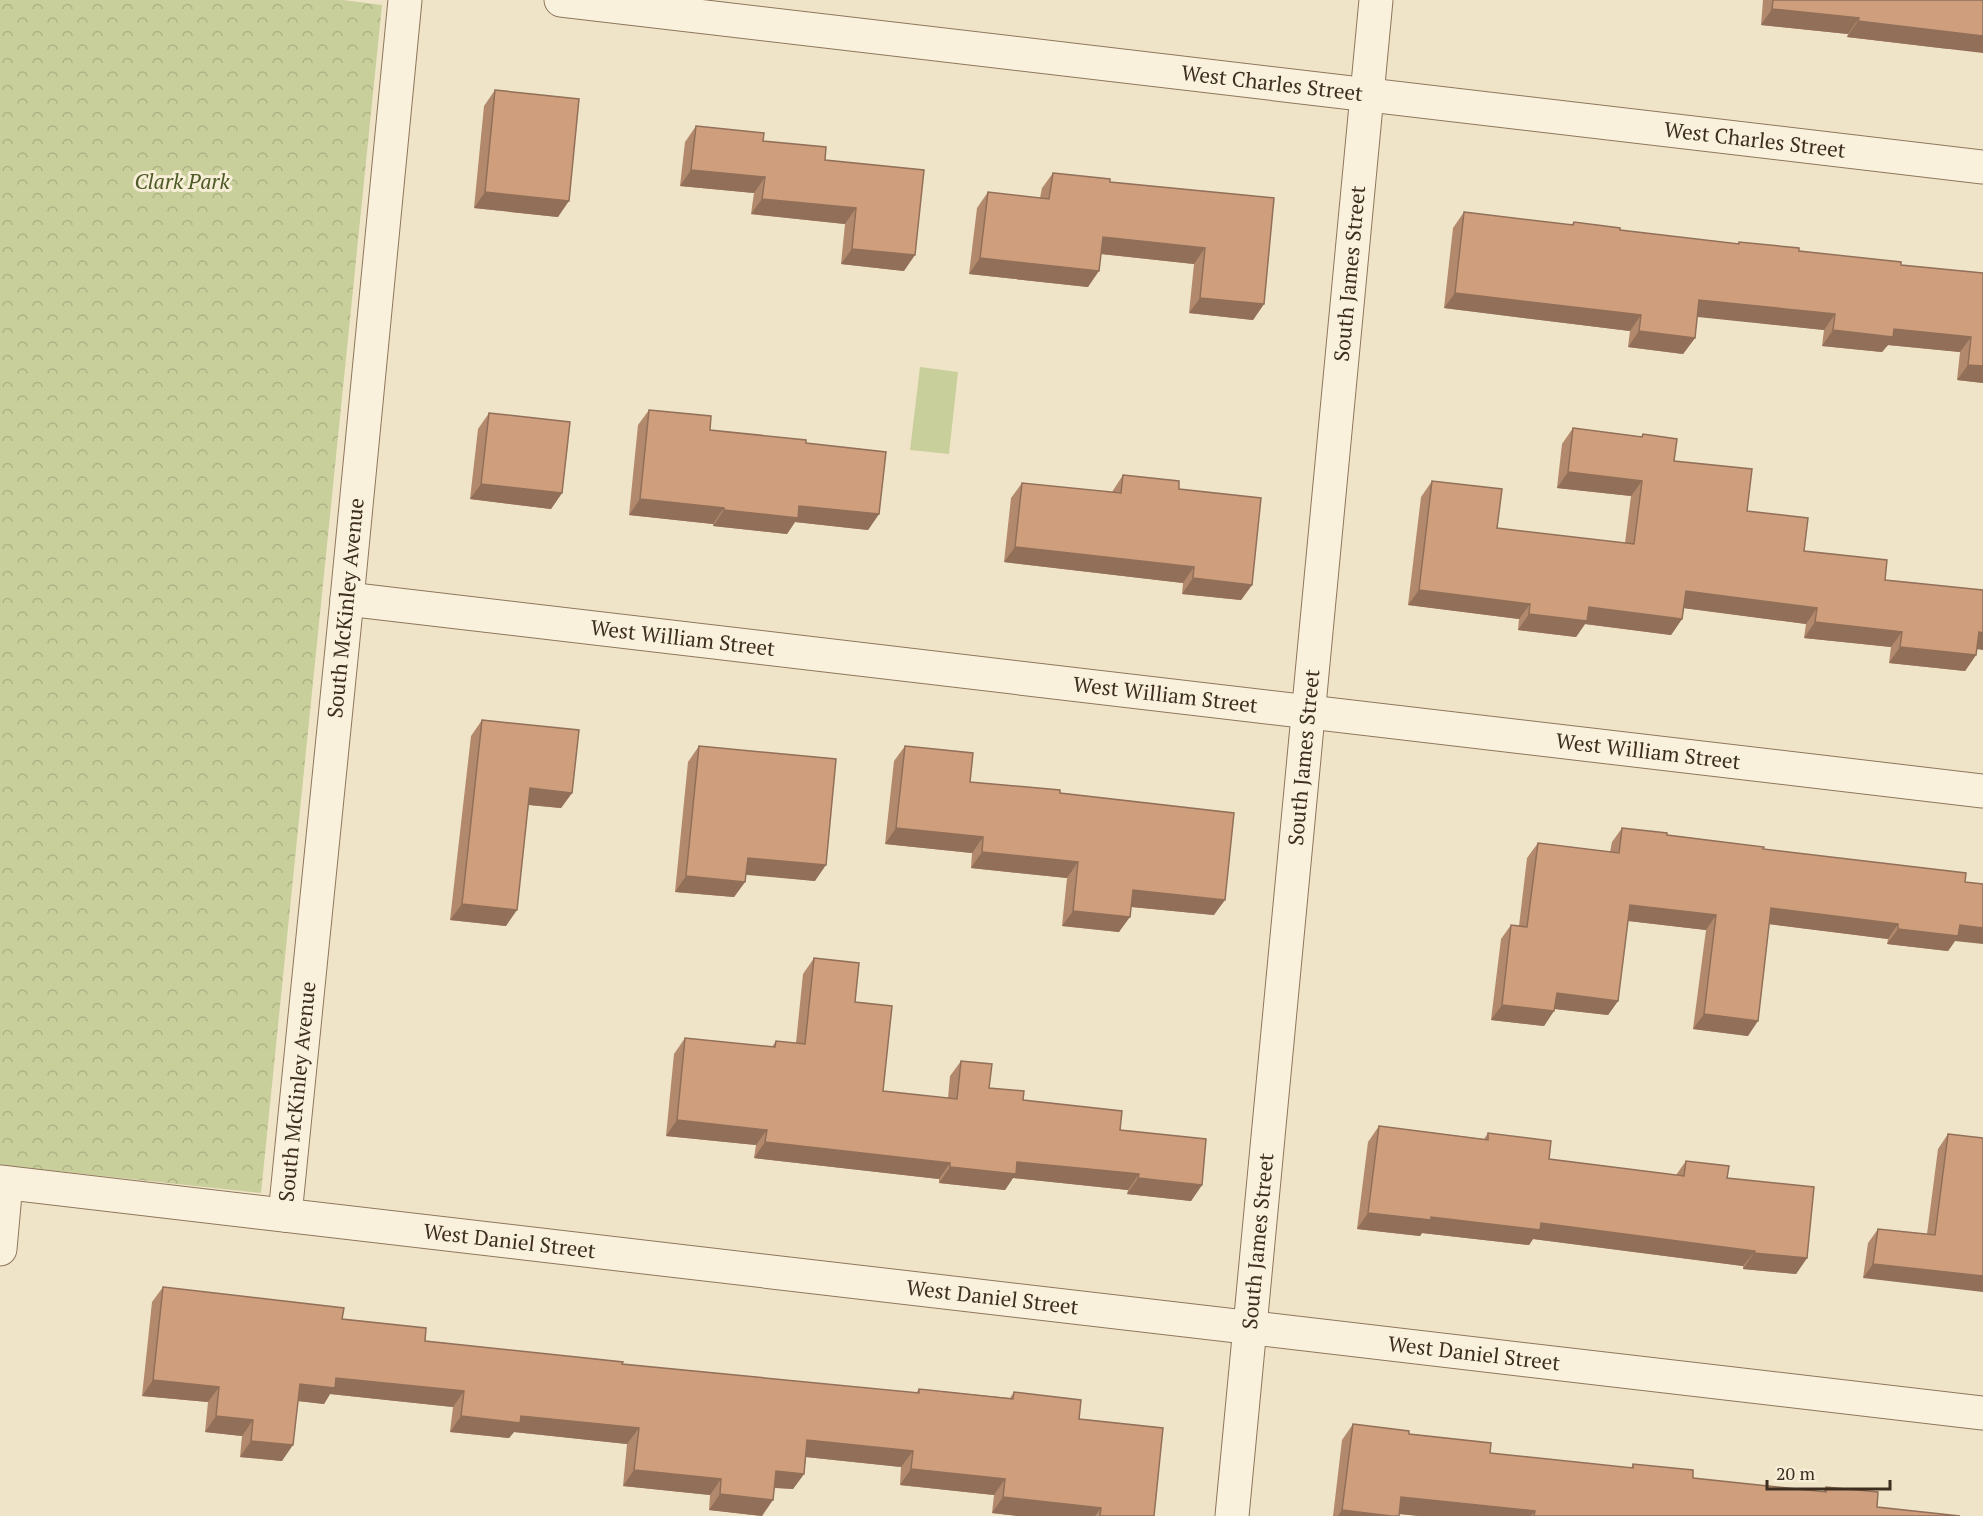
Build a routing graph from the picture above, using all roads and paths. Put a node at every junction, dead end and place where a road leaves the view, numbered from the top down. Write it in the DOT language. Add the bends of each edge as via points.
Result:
graph roads {
  1 [pos="405,0"];
  2 [pos="561,0"];
  3 [pos="1376,0"];
  4 [pos="1367,95"];
  5 [pos="1983,167"];
  6 [pos="347,599"];
  7 [pos="1310,712"];
  8 [pos="1983,791"];
  9 [pos="3,1183"];
  10 [pos="285,1215"];
  11 [pos="0,1249"];
  12 [pos="1250,1329"];
  13 [pos="1983,1413"];
  14 [pos="1232,1516"];
  1 -- 6 [label="street, South McKinley Avenue"];
  2 -- 4 [label="street, West Charles Street"];
  3 -- 4 [label="street, South James Street"];
  4 -- 5 [label="street, West Charles Street"];
  4 -- 7 [label="street, South James Street"];
  6 -- 7 [label="street, West William Street"];
  6 -- 10 [label="street, South McKinley Avenue"];
  7 -- 8 [label="street, West William Street"];
  7 -- 12 [label="street, South James Street"];
  9 -- 10 [label="street, West Daniel Street"];
  9 -- 11 [label="street"];
  10 -- 12 [label="street, West Daniel Street"];
  12 -- 13 [label="street, West Daniel Street"];
  12 -- 14 [label="street, South James Street"];
}
